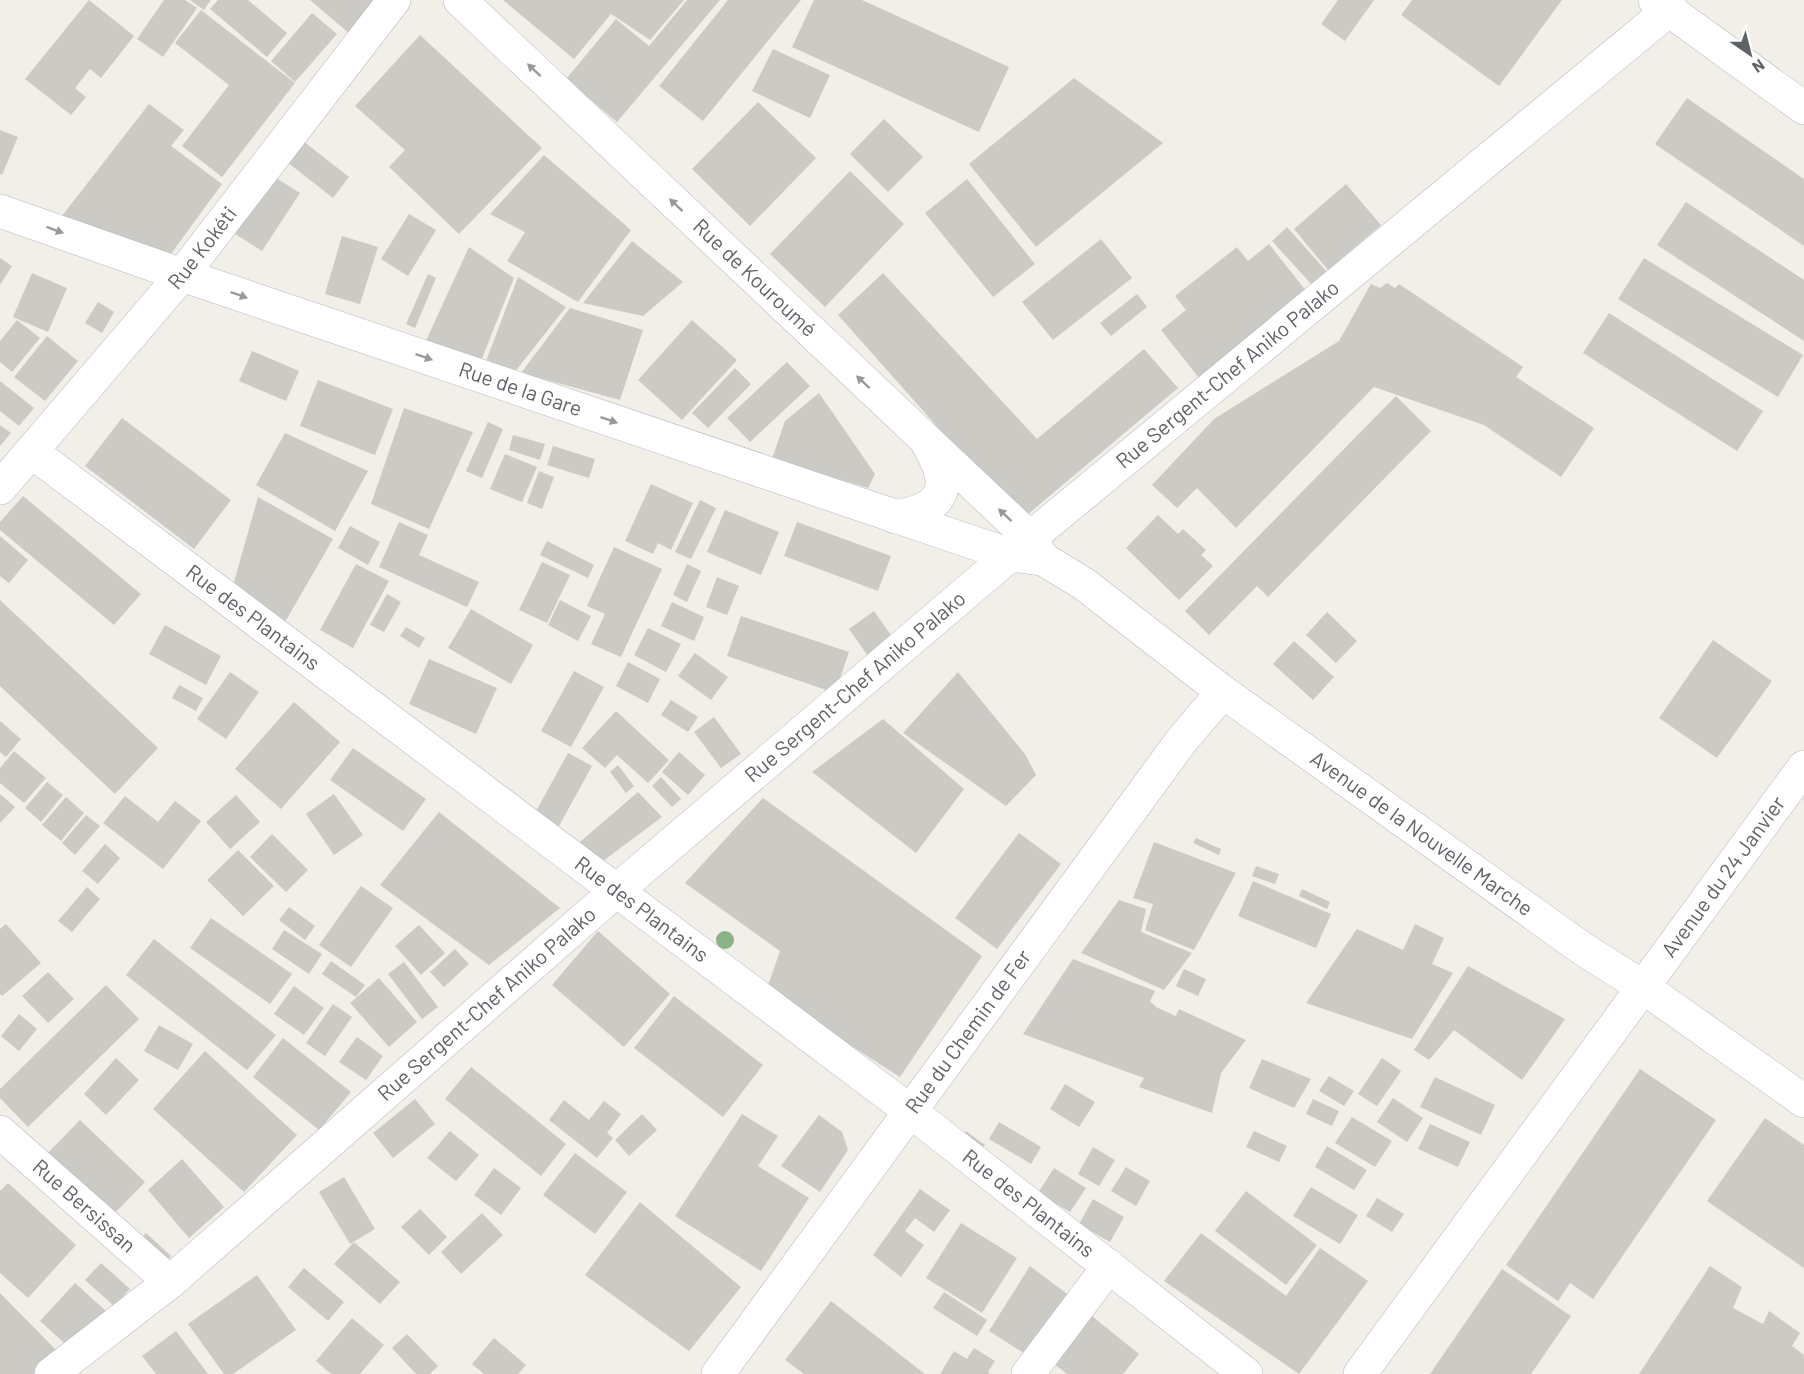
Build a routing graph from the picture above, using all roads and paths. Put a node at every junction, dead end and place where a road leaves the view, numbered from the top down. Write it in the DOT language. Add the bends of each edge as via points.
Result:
graph roads {
  1 [pos="394,0"];
  2 [pos="460,0"];
  3 [pos="1664,3"];
  4 [pos="1804,108"];
  5 [pos="0,211"];
  6 [pos="182,275"];
  7 [pos="926,441"];
  8 [pos="32,452"];
  9 [pos="0,488"];
  10 [pos="895,517"];
  11 [pos="1028,551"];
  12 [pos="1223,692"];
  13 [pos="1804,767"];
  14 [pos="616,891"];
  15 [pos="1644,987"];
  16 [pos="1804,1101"];
  17 [pos="910,1112"];
  18 [pos="0,1132"];
  19 [pos="1109,1266"];
  20 [pos="170,1282"];
  21 [pos="51,1374"];
  22 [pos="718,1374"];
  23 [pos="1028,1374"];
  24 [pos="1246,1374"];
  25 [pos="1360,1374"];
  1 -- 6 [label="street, Rue Kokéti"];
  7 -- 2 [label="street, Rue de Kouroumé, one-way"];
  3 -- 4 [label="street"];
  3 -- 11 [label="street, Rue Sergent-Chef Aniko Palako"];
  5 -- 6 [label="street, Rue de la Gare, one-way"];
  6 -- 8 [label="street, Rue Kokéti"];
  6 -- 10 [label="street, Rue de la Gare, one-way"];
  7 -- 10 [label="street" via="942,474 938,496 930,508"];
  11 -- 7 [label="street, Rue de Kouroumé, one-way"];
  8 -- 9 [label="street, Rue Kokéti"];
  8 -- 14 [label="street, Rue des Plantains"];
  10 -- 11 [label="street, Rue de la Gare"];
  11 -- 12 [label="street, Avenue de la Nouvelle Marche" via="1084,584"];
  11 -- 14 [label="street, Rue Sergent-Chef Aniko Palako"];
  12 -- 15 [label="street, Avenue de la Nouvelle Marche" via="1583,949"];
  12 -- 17 [label="street, Rue du Chemin de Fer" via="1182,740"];
  13 -- 15 [label="street, Avenue du 24 Janvier"];
  14 -- 17 [label="street, Rue des Plantains"];
  14 -- 20 [label="street, Rue Sergent-Chef Aniko Palako"];
  15 -- 16 [label="street, Avenue de la Nouvelle Marche"];
  15 -- 25 [label="street, Avenue du 24 Janvier"];
  17 -- 19 [label="street, Rue des Plantains"];
  17 -- 22 [label="street, Rue du Chemin de Fer"];
  18 -- 20 [label="street, Rue Bersissan"];
  19 -- 23 [label="street"];
  19 -- 24 [label="street, Rue des Plantains"];
  20 -- 21 [label="street, Rue Sergent-Chef Aniko Palako"];
}
